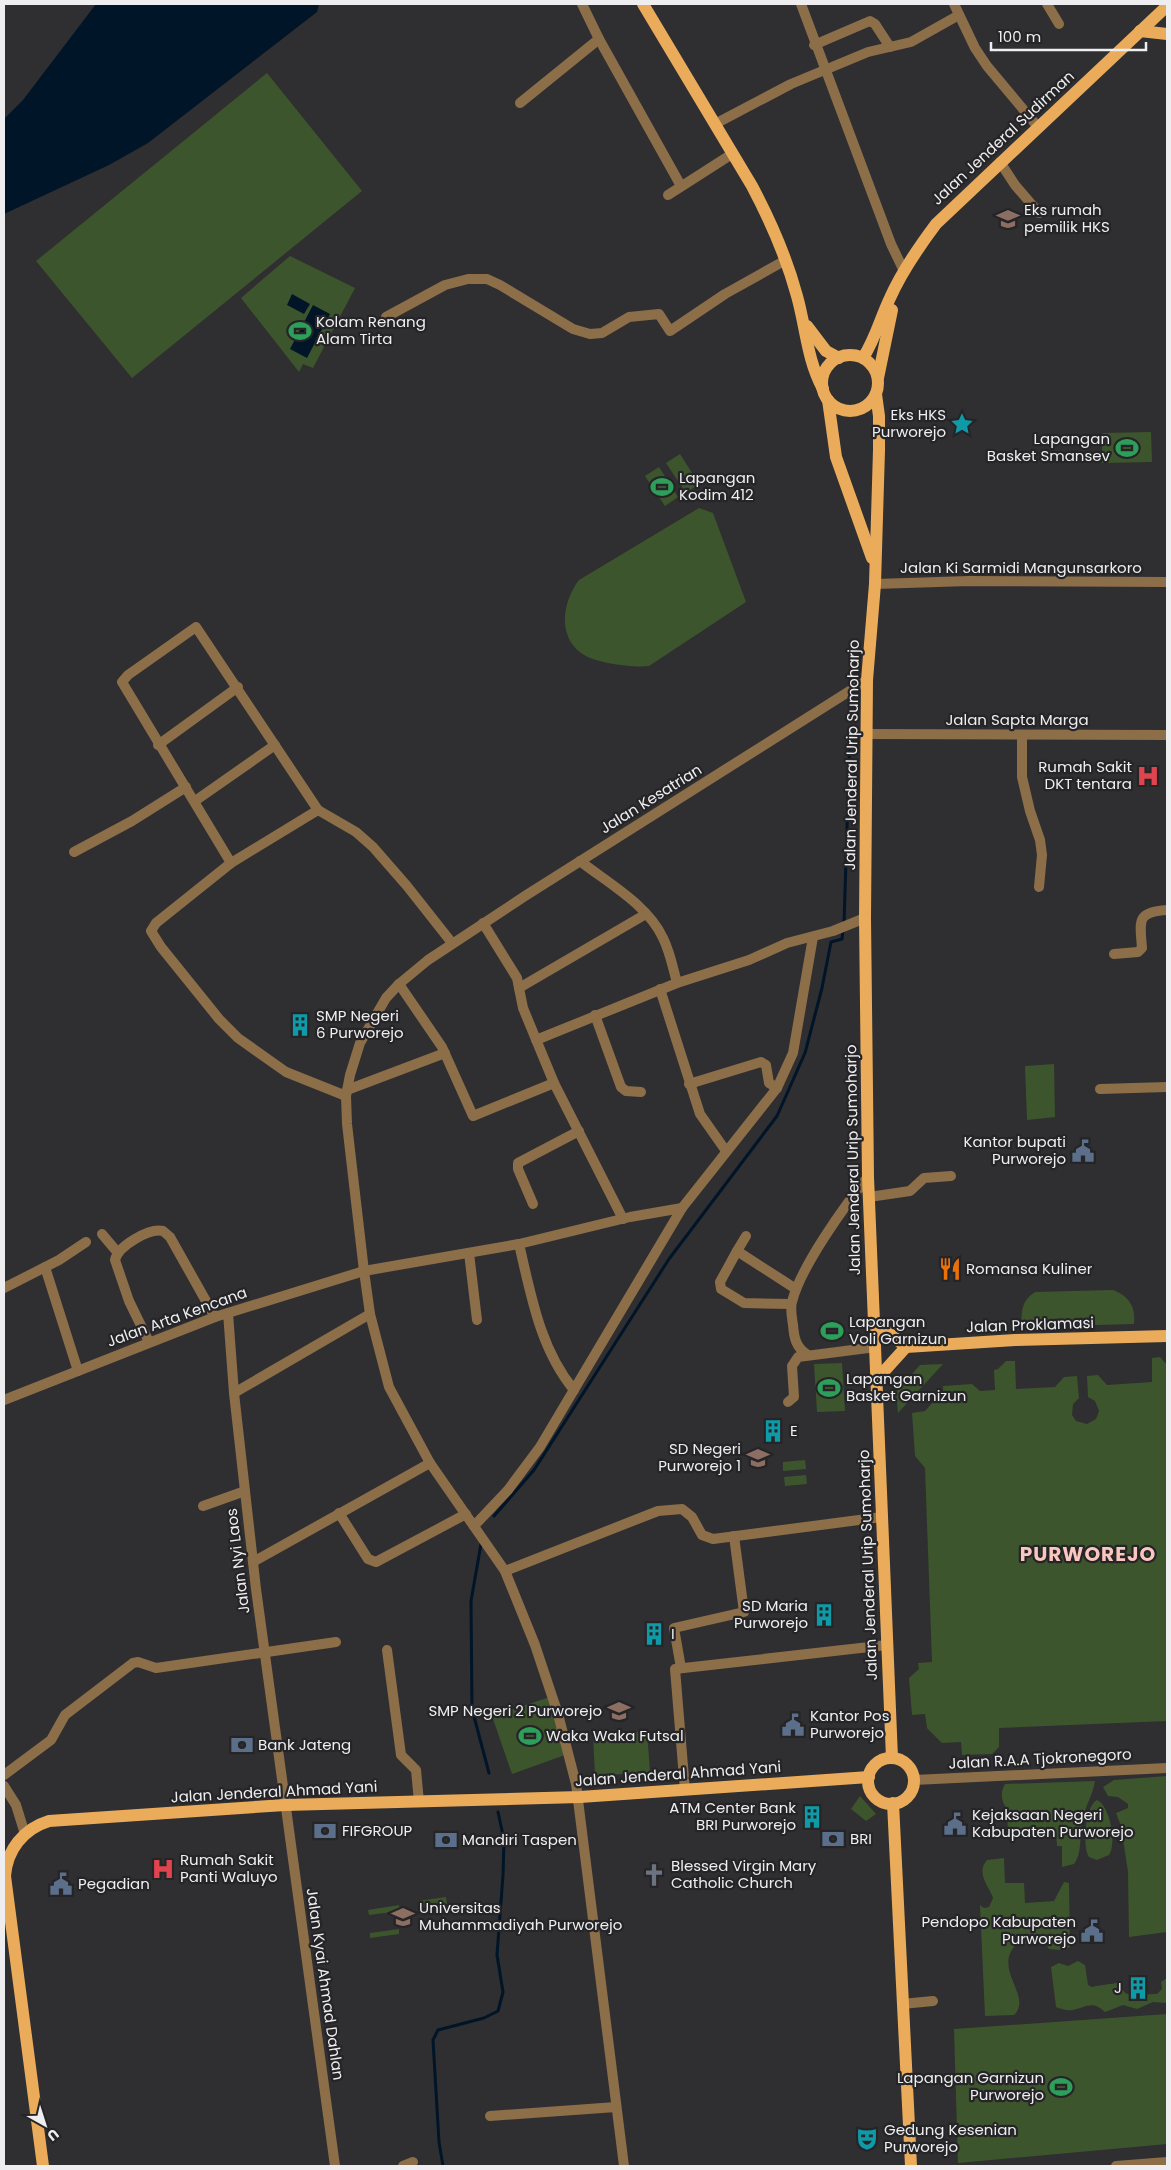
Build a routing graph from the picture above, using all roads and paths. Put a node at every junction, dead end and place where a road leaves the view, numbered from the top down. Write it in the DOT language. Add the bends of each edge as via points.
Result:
graph roads {
  1 [pos="582,4"];
  2 [pos="643,4"];
  3 [pos="801,4"];
  4 [pos="954,4"];
  5 [pos="1047,4"];
  6 [pos="1167,6"];
  7 [pos="959,15"];
  8 [pos="1059,24"];
  9 [pos="1140,31"];
  10 [pos="1167,34"];
  11 [pos="599,39"];
  12 [pos="814,45"];
  13 [pos="890,47"];
  14 [pos="824,70"];
  15 [pos="520,102"];
  16 [pos="715,124"];
  17 [pos="1038,126"];
  18 [pos="732,154"];
  19 [pos="1000,162"];
  20 [pos="681,186"];
  21 [pos="668,195"];
  22 [pos="1039,213"];
  23 [pos="784,261"];
  24 [pos="904,271"];
  25 [pos="896,286"];
  26 [pos="386,317"];
  27 [pos="803,320"];
  28 [pos="838,358"];
  29 [pos="863,358"];
  30 [pos="878,378"];
  31 [pos="825,394"];
  32 [pos="876,394"];
  33 [pos="874,562"];
  34 [pos="1167,582"];
  35 [pos="875,584"];
  36 [pos="867,680"];
  37 [pos="238,687"];
  38 [pos="866,734"];
  39 [pos="1167,735"];
  40 [pos="1022,736"];
  41 [pos="158,745"];
  42 [pos="276,745"];
  43 [pos="186,787"];
  44 [pos="195,801"];
  45 [pos="318,810"];
  46 [pos="74,852"];
  47 [pos="580,861"];
  48 [pos="231,863"];
  49 [pos="1039,887"];
  50 [pos="1167,910"];
  51 [pos="646,914"];
  52 [pos="860,920"];
  53 [pos="483,923"];
  54 [pos="813,937"];
  55 [pos="452,943"];
  56 [pos="1114,954"];
  57 [pos="677,983"];
  58 [pos="399,984"];
  59 [pos="520,988"];
  60 [pos="660,990"];
  61 [pos="595,1014"];
  62 [pos="536,1040"];
  63 [pos="445,1053"];
  64 [pos="554,1083"];
  65 [pos="689,1084"];
  66 [pos="1167,1087"];
  67 [pos="777,1088"];
  68 [pos="1100,1090"];
  69 [pos="641,1092"];
  70 [pos="347,1093"];
  71 [pos="579,1131"];
  72 [pos="726,1151"];
  73 [pos="951,1176"];
  74 [pos="868,1177"];
  75 [pos="868,1196"];
  76 [pos="533,1204"];
  77 [pos="682,1208"];
  78 [pos="623,1219"];
  79 [pos="102,1234"];
  80 [pos="746,1236"];
  81 [pos="86,1242"];
  82 [pos="519,1244"];
  83 [pos="738,1251"];
  84 [pos="118,1253"];
  85 [pos="469,1253"];
  86 [pos="45,1267"];
  87 [pos="364,1271"];
  88 [pos="4,1288"];
  89 [pos="796,1289"];
  90 [pos="791,1304"];
  91 [pos="228,1313"];
  92 [pos="370,1314"];
  93 [pos="215,1317"];
  94 [pos="477,1320"];
  95 [pos="874,1321"];
  96 [pos="1167,1336"];
  97 [pos="149,1342"];
  98 [pos="876,1347"];
  99 [pos="906,1348"];
  100 [pos="808,1355"];
  101 [pos="78,1371"];
  102 [pos="878,1378"];
  103 [pos="574,1390"];
  104 [pos="234,1393"];
  105 [pos="4,1400"];
  106 [pos="788,1402"];
  107 [pos="430,1463"];
  108 [pos="245,1491"];
  109 [pos="203,1506"];
  110 [pos="339,1513"];
  111 [pos="466,1514"];
  112 [pos="882,1518"];
  113 [pos="474,1526"];
  114 [pos="734,1536"];
  115 [pos="253,1562"];
  116 [pos="505,1571"];
  117 [pos="336,1642"];
  118 [pos="887,1645"];
  119 [pos="387,1650"];
  120 [pos="264,1653"];
  121 [pos="681,1668"];
  122 [pos="892,1758"];
  123 [pos="1167,1768"];
  124 [pos="4,1775"];
  125 [pos="869,1777"];
  126 [pos="914,1780"];
  127 [pos="4,1786"];
  128 [pos="685,1790"];
  129 [pos="580,1797"];
  130 [pos="419,1802"];
  131 [pos="893,1803"];
  132 [pos="285,1805"];
  133 [pos="25,1834"];
  134 [pos="933,2001"];
  135 [pos="902,2004"];
  136 [pos="616,2107"];
  137 [pos="490,2116"];
  138 [pos="1167,2162"];
  139 [pos="43,2166"];
  140 [pos="336,2166"];
  141 [pos="624,2166"];
  142 [pos="910,2166"];
  143 [pos="1116,2166"];
  1 -- 11 [label="street"];
  2 -- 16 [label="main road"];
  3 -- 12 [label="street"];
  4 -- 7 [label="street"];
  5 -- 8 [label="street"];
  6 -- 9 [label="main road, Jalan Jenderal Sudirman"];
  7 -- 13 [label="street" via="911,42"];
  7 -- 17 [label="street" via="987,66"];
  9 -- 10 [label="main road"];
  9 -- 17 [label="main road, Jalan Jenderal Sudirman"];
  11 -- 15 [label="street"];
  11 -- 20 [label="street"];
  12 -- 13 [label="street" via="870,21 878,27"];
  12 -- 14 [label="street"];
  13 -- 14 [label="street" via="868,52"];
  14 -- 16 [label="street"];
  14 -- 24 [label="street"];
  16 -- 18 [label="main road"];
  17 -- 19 [label="main road, Jalan Jenderal Sudirman"];
  18 -- 20 [label="street"];
  18 -- 23 [label="main road" via="768,217"];
  19 -- 22 [label="street"];
  19 -- 24 [label="main road, Jalan Jenderal Sudirman" via="936,224"];
  20 -- 21 [label="street"];
  23 -- 26 [label="street" via="725,294 670,331 659,314 652,313 629,317 602,332 590,334 573,329 488,279 468,279 445,285"];
  23 -- 27 [label="main road"];
  24 -- 25 [label="main road, Jalan Jenderal Sudirman"];
  25 -- 29 [label="main road" via="878,333"];
  25 -- 30 [label="main road"];
  27 -- 28 [label="main road" via="826,351"];
  27 -- 31 [label="main road" via="810,358"];
  28 -- 29 [label="main road" via="848,355"];
  28 -- 31 [label="main road" via="825,370"];
  29 -- 30 [label="main road"];
  30 -- 32 [label="main road"];
  31 -- 32 [label="main road" via="835,406 854,411 870,402"];
  31 -- 33 [label="main road" via="836,457"];
  32 -- 33 [label="main road" via="879,436"];
  33 -- 35 [label="main road, Jalan Jenderal Urip Sumoharjo"];
  34 -- 35 [label="street, Jalan Ki Sarmidi Mangunsarkoro"];
  35 -- 36 [label="main road, Jalan Jenderal Urip Sumoharjo"];
  36 -- 38 [label="main road, Jalan Jenderal Urip Sumoharjo"];
  36 -- 47 [label="street, Jalan Kesatrian"];
  37 -- 41 [label="street"];
  37 -- 41 [label="street" via="196,627 128,675 122,685"];
  37 -- 42 [label="street"];
  38 -- 40 [label="street, Jalan Sapta Marga"];
  38 -- 52 [label="main road, Jalan Jenderal Urip Sumoharjo"];
  39 -- 40 [label="street, Jalan Sapta Marga"];
  40 -- 49 [label="street" via="1022,777 1042,855"];
  41 -- 43 [label="street"];
  42 -- 44 [label="street"];
  42 -- 45 [label="street"];
  43 -- 44 [label="street"];
  43 -- 46 [label="street"];
  44 -- 48 [label="street"];
  45 -- 48 [label="street"];
  45 -- 55 [label="street" via="356,832 373,847"];
  47 -- 51 [label="street"];
  47 -- 53 [label="street, Jalan Kesatrian"];
  48 -- 70 [label="street" via="156,922 152,926 152,935 238,1038 286,1072"];
  50 -- 56 [label="street" via="1152,911 1144,916 1139,928 1142,948 1138,952"];
  51 -- 57 [label="street" via="664,938"];
  51 -- 59 [label="street"];
  52 -- 54 [label="street"];
  52 -- 74 [label="main road, Jalan Jenderal Urip Sumoharjo"];
  53 -- 55 [label="street, Jalan Kesatrian"];
  53 -- 59 [label="street"];
  54 -- 57 [label="street" via="787,943 749,960"];
  54 -- 67 [label="street" via="792,1053"];
  55 -- 58 [label="street, Jalan Kesatrian"];
  57 -- 60 [label="street"];
  58 -- 63 [label="street"];
  58 -- 70 [label="street, Jalan Kesatrian" via="372,1020 360,1043"];
  59 -- 62 [label="street" via="523,1008"];
  60 -- 61 [label="street"];
  60 -- 65 [label="street"];
  61 -- 62 [label="street"];
  61 -- 69 [label="street" via="621,1087 626,1092"];
  62 -- 64 [label="street"];
  63 -- 64 [label="street" via="474,1116"];
  63 -- 70 [label="street"];
  64 -- 71 [label="street"];
  65 -- 67 [label="street" via="761,1062 766,1065 769,1083"];
  65 -- 72 [label="street" via="700,1114"];
  66 -- 68 [label="street"];
  67 -- 72 [label="street"];
  70 -- 87 [label="street, Jalan Kesatrian" via="347,1124"];
  71 -- 76 [label="street" via="518,1163"];
  71 -- 78 [label="street"];
  72 -- 77 [label="street"];
  73 -- 75 [label="street" via="924,1178 910,1192"];
  74 -- 75 [label="main road, Jalan Jenderal Urip Sumoharjo"];
  74 -- 89 [label="street" via="831,1229"];
  75 -- 95 [label="main road, Jalan Jenderal Urip Sumoharjo"];
  77 -- 78 [label="street, Jalan Arta Kencana"];
  77 -- 103 [label="street"];
  78 -- 82 [label="street, Jalan Arta Kencana"];
  79 -- 84 [label="street"];
  80 -- 83 [label="street"];
  81 -- 86 [label="street"];
  82 -- 85 [label="street, Jalan Arta Kencana"];
  82 -- 103 [label="street" via="544,1338 558,1371"];
  83 -- 89 [label="street"];
  83 -- 90 [label="street" via="720,1282 720,1289 744,1303"];
  84 -- 93 [label="street" via="157,1230 167,1234"];
  84 -- 97 [label="street" via="115,1260 117,1272"];
  85 -- 87 [label="street, Jalan Arta Kencana"];
  85 -- 94 [label="street"];
  86 -- 88 [label="street"];
  86 -- 101 [label="street"];
  87 -- 91 [label="street, Jalan Arta Kencana"];
  87 -- 92 [label="street, Jalan Kesatrian"];
  89 -- 90 [label="street"];
  90 -- 100 [label="street" via="795,1342"];
  91 -- 93 [label="street, Jalan Arta Kencana"];
  91 -- 104 [label="street, Jalan Nyi Laos"];
  92 -- 104 [label="street"];
  92 -- 107 [label="street, Jalan Kesatrian" via="389,1387"];
  93 -- 97 [label="street, Jalan Arta Kencana"];
  95 -- 98 [label="main road, Jalan Jenderal Urip Sumoharjo"];
  95 -- 99 [label="main road"];
  96 -- 99 [label="main road, Jalan Proklamasi" via="1015,1340"];
  97 -- 101 [label="street, Jalan Arta Kencana"];
  98 -- 100 [label="street"];
  98 -- 102 [label="main road, Jalan Jenderal Urip Sumoharjo"];
  99 -- 102 [label="main road"];
  100 -- 106 [label="street" via="798,1357 792,1366 795,1391"];
  101 -- 105 [label="street, Jalan Arta Kencana"];
  102 -- 112 [label="main road, Jalan Jenderal Urip Sumoharjo"];
  103 -- 113 [label="street" via="514,1483"];
  104 -- 108 [label="street, Jalan Nyi Laos"];
  107 -- 110 [label="street"];
  107 -- 111 [label="street, Jalan Kesatrian"];
  108 -- 109 [label="street"];
  108 -- 115 [label="street, Jalan Nyi Laos"];
  110 -- 111 [label="street" via="368,1560 376,1562"];
  110 -- 115 [label="street"];
  111 -- 113 [label="street, Jalan Kesatrian"];
  112 -- 114 [label="street"];
  112 -- 118 [label="main road, Jalan Jenderal Urip Sumoharjo"];
  113 -- 116 [label="street, Jalan Kesatrian"];
  114 -- 116 [label="street" via="707,1538 688,1513 682,1510 658,1512"];
  114 -- 121 [label="street" via="744,1612 674,1628"];
  115 -- 120 [label="street, Jalan Nyi Laos"];
  116 -- 129 [label="street, Jalan Kesatrian" via="535,1645"];
  117 -- 120 [label="street"];
  118 -- 121 [label="street"];
  118 -- 122 [label="main road, Jalan Jenderal Urip Sumoharjo"];
  119 -- 130 [label="street" via="401,1755 416,1770"];
  120 -- 124 [label="street" via="156,1668 133,1663 69,1712 51,1740"];
  120 -- 132 [label="street, Jalan Nyi Laos"];
  121 -- 128 [label="street" via="675,1669"];
  122 -- 125 [label="main road" via="885,1758 875,1765"];
  122 -- 126 [label="main road" via="910,1767"];
  123 -- 126 [label="street, Jalan R.A.A Tjokronegoro"];
  125 -- 128 [label="main road, Jalan Jenderal Ahmad Yani"];
  125 -- 131 [label="main road" via="870,1788 876,1798"];
  126 -- 131 [label="main road" via="906,1798"];
  127 -- 133 [label="street" via="16,1805"];
  128 -- 129 [label="main road, Jalan Jenderal Ahmad Yani"];
  129 -- 130 [label="main road, Jalan Jenderal Ahmad Yani"];
  129 -- 136 [label="street, Jalan Kesatrian"];
  130 -- 132 [label="main road, Jalan Jenderal Ahmad Yani"];
  131 -- 135 [label="main road"];
  132 -- 133 [label="main road, Jalan Jenderal Ahmad Yani" via="49,1821 35,1825"];
  132 -- 140 [label="street, Jalan Kyai Ahmad Dahlan"];
  133 -- 139 [label="main road, Jalan Jenderal Ahmad Yani" via="11,1851 5,1876"];
  134 -- 135 [label="street"];
  135 -- 142 [label="main road"];
  136 -- 137 [label="street"];
  136 -- 141 [label="street, Jalan Kesatrian"];
  138 -- 143 [label="street"];
}
